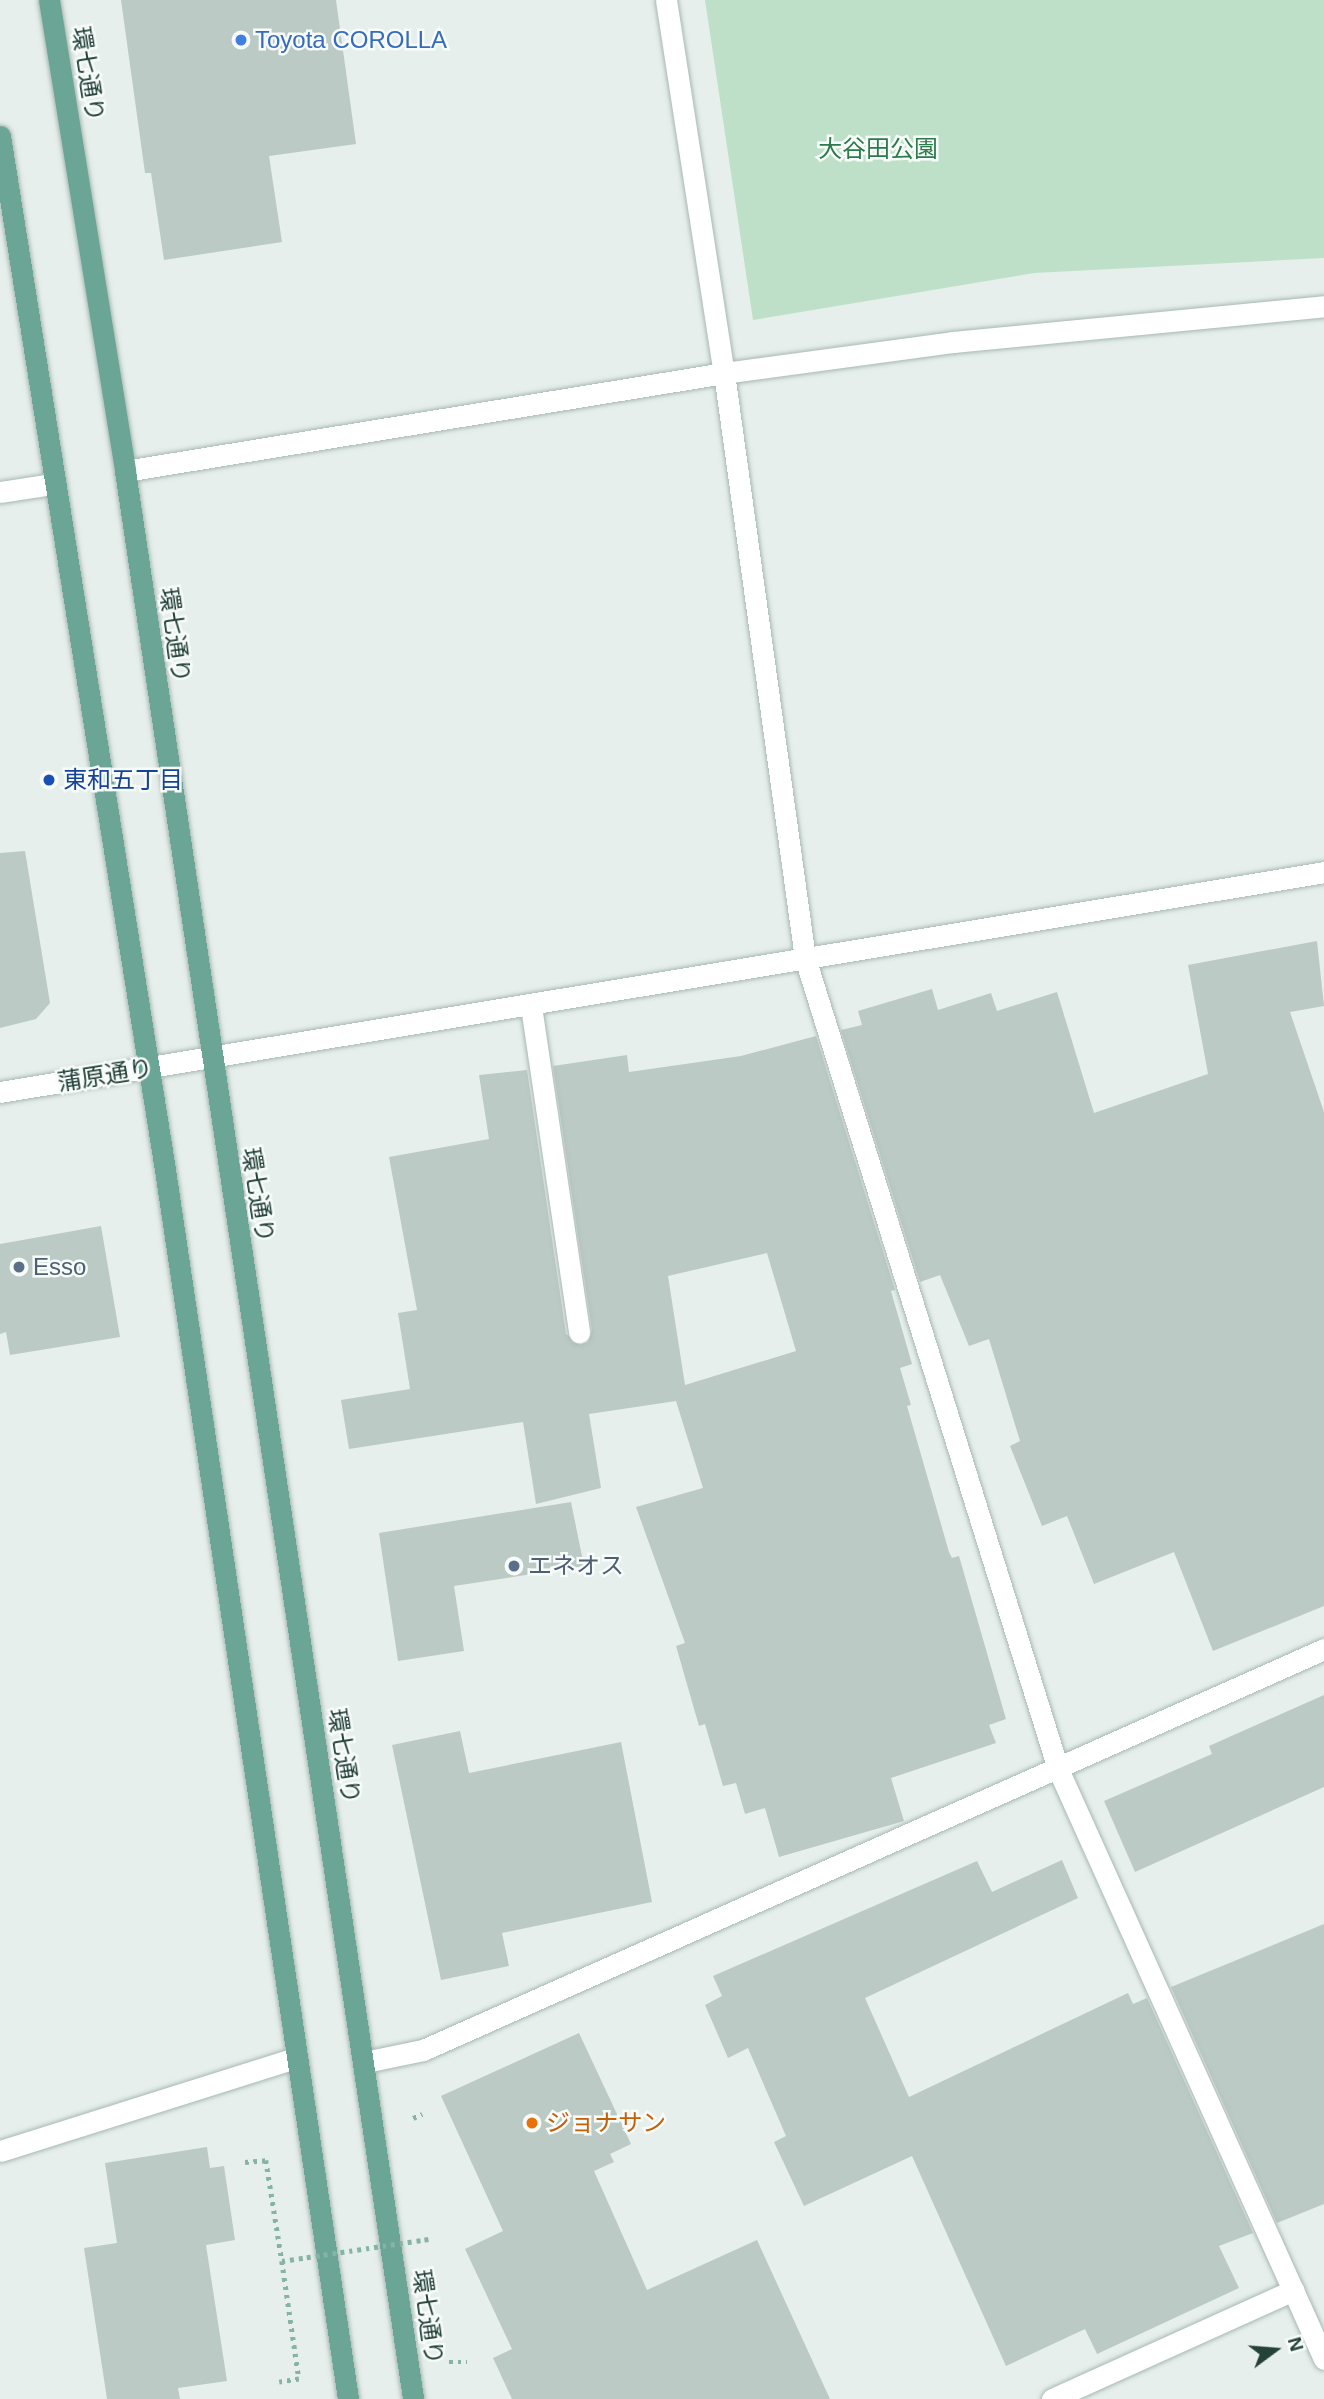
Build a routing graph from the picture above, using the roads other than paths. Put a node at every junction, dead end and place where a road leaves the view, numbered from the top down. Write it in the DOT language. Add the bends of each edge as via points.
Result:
graph roads {
  1 [pos="49,0"];
  2 [pos="666,0"];
  3 [pos="0,136"];
  4 [pos="1324,306"];
  5 [pos="724,373"];
  6 [pos="125,471"];
  7 [pos="52,484"];
  8 [pos="0,492"];
  9 [pos="1324,872"];
  10 [pos="805,958"];
  11 [pos="531,1006"];
  12 [pos="210,1059"];
  13 [pos="148,1068"];
  14 [pos="0,1092"];
  15 [pos="579,1332"];
  16 [pos="1324,1649"];
  17 [pos="1058,1769"];
  18 [pos="295,2058"];
  19 [pos="365,2062"];
  20 [pos="0,2151"];
  21 [pos="1293,2290"];
  22 [pos="1324,2359"];
  23 [pos="348,2399"];
  24 [pos="413,2399"];
  25 [pos="1052,2399"];
  1 -- 6 [label="main road, 環七通り"];
  2 -- 5 [label="street"];
  3 -- 7 [label="main road"];
  4 -- 5 [label="street" via="967,340"];
  5 -- 6 [label="street"];
  5 -- 10 [label="street"];
  6 -- 12 [label="main road, 環七通り"];
  7 -- 8 [label="street"];
  7 -- 13 [label="main road"];
  9 -- 10 [label="street, 蒲原通り"];
  10 -- 11 [label="street, 蒲原通り"];
  10 -- 17 [label="street"];
  11 -- 12 [label="street, 蒲原通り"];
  11 -- 15 [label="street"];
  12 -- 13 [label="street, 蒲原通り"];
  12 -- 19 [label="main road, 環七通り"];
  13 -- 14 [label="street, 蒲原通り"];
  13 -- 18 [label="main road"];
  16 -- 17 [label="street"];
  17 -- 19 [label="street" via="423,2050"];
  17 -- 21 [label="street"];
  18 -- 20 [label="street"];
  18 -- 23 [label="main road"];
  19 -- 24 [label="main road, 環七通り"];
  21 -- 22 [label="street"];
  21 -- 25 [label="street"];
}
